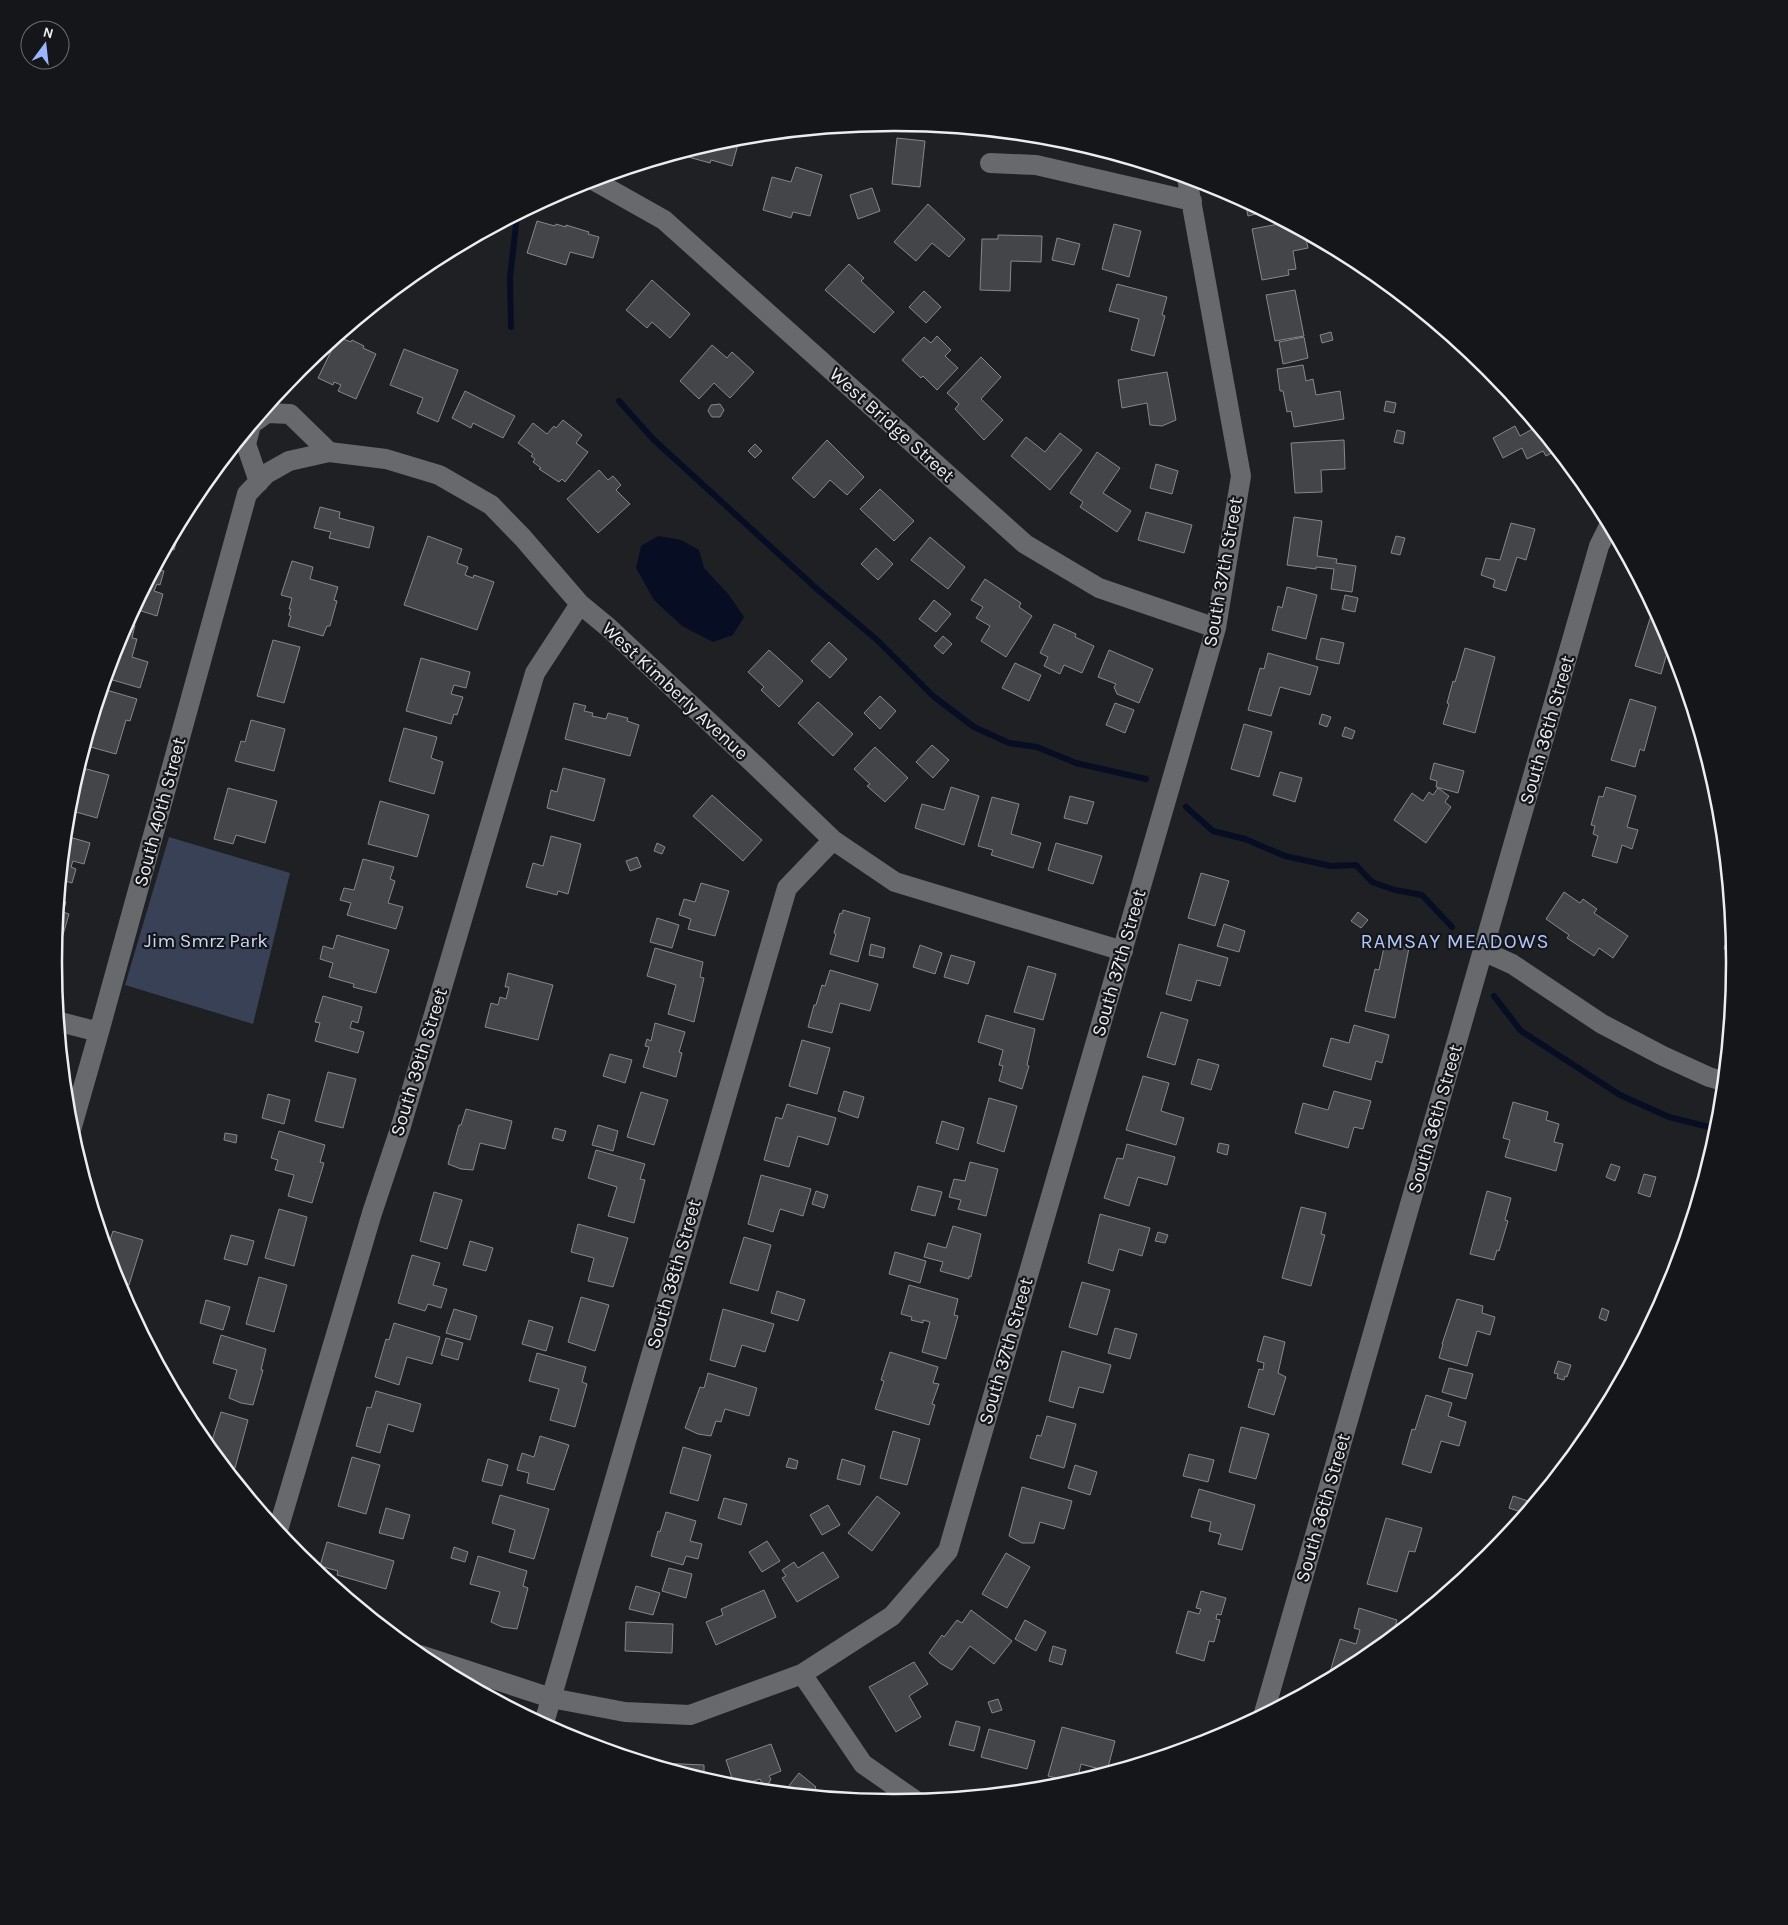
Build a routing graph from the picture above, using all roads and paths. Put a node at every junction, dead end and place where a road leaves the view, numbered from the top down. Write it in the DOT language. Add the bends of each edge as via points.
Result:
graph roads {
  1 [pos="990,163"];
  2 [pos="601,185"];
  3 [pos="1189,185"];
  4 [pos="1192,200"];
  5 [pos="270,413"];
  6 [pos="247,440"];
  7 [pos="329,452"];
  8 [pos="253,488"];
  9 [pos="1605,533"];
  10 [pos="580,604"];
  11 [pos="1216,628"];
  12 [pos="833,840"];
  13 [pos="1123,951"];
  14 [pos="1483,952"];
  15 [pos="65,1023"];
  16 [pos="99,1032"];
  17 [pos="1717,1080"];
  18 [pos="76,1112"];
  19 [pos="280,1523"];
  20 [pos="448,1664"];
  21 [pos="802,1674"];
  22 [pos="551,1698"];
  23 [pos="1266,1706"];
  24 [pos="546,1717"];
  25 [pos="905,1794"];
  1 -- 4 [label="street" via="1036,166"];
  2 -- 11 [label="street, West Bridge Street" via="664,220 1025,544 1099,588"];
  3 -- 4 [label="street, South 37th Street"];
  4 -- 11 [label="street, South 37th Street" via="1240,476"];
  5 -- 7 [label="street" via="290,414"];
  6 -- 8 [label="street"];
  7 -- 8 [label="street, West Kimberly Avenue" via="289,461 266,474"];
  7 -- 10 [label="street, West Kimberly Avenue" via="386,459 439,475 491,505"];
  8 -- 16 [label="street, South 40th Street"];
  9 -- 14 [label="street, South 36th Street" via="1599,546"];
  10 -- 12 [label="street, West Kimberly Avenue"];
  10 -- 19 [label="street, South 39th Street" via="535,673"];
  11 -- 13 [label="street, South 37th Street"];
  12 -- 13 [label="street, West Kimberly Avenue" via="895,882"];
  12 -- 22 [label="street, South 38th Street" via="787,888"];
  13 -- 21 [label="street, South 37th Street" via="948,1550 892,1616"];
  14 -- 17 [label="street" via="1512,964 1602,1024"];
  14 -- 23 [label="street, South 36th Street"];
  15 -- 16 [label="street"];
  16 -- 18 [label="street, South 40th Street"];
  20 -- 22 [label="street, South 37th Street"];
  21 -- 22 [label="street, South 37th Street" via="690,1715 625,1712"];
  21 -- 25 [label="street" via="863,1764"];
  22 -- 24 [label="street, South 38th Street"];
}
